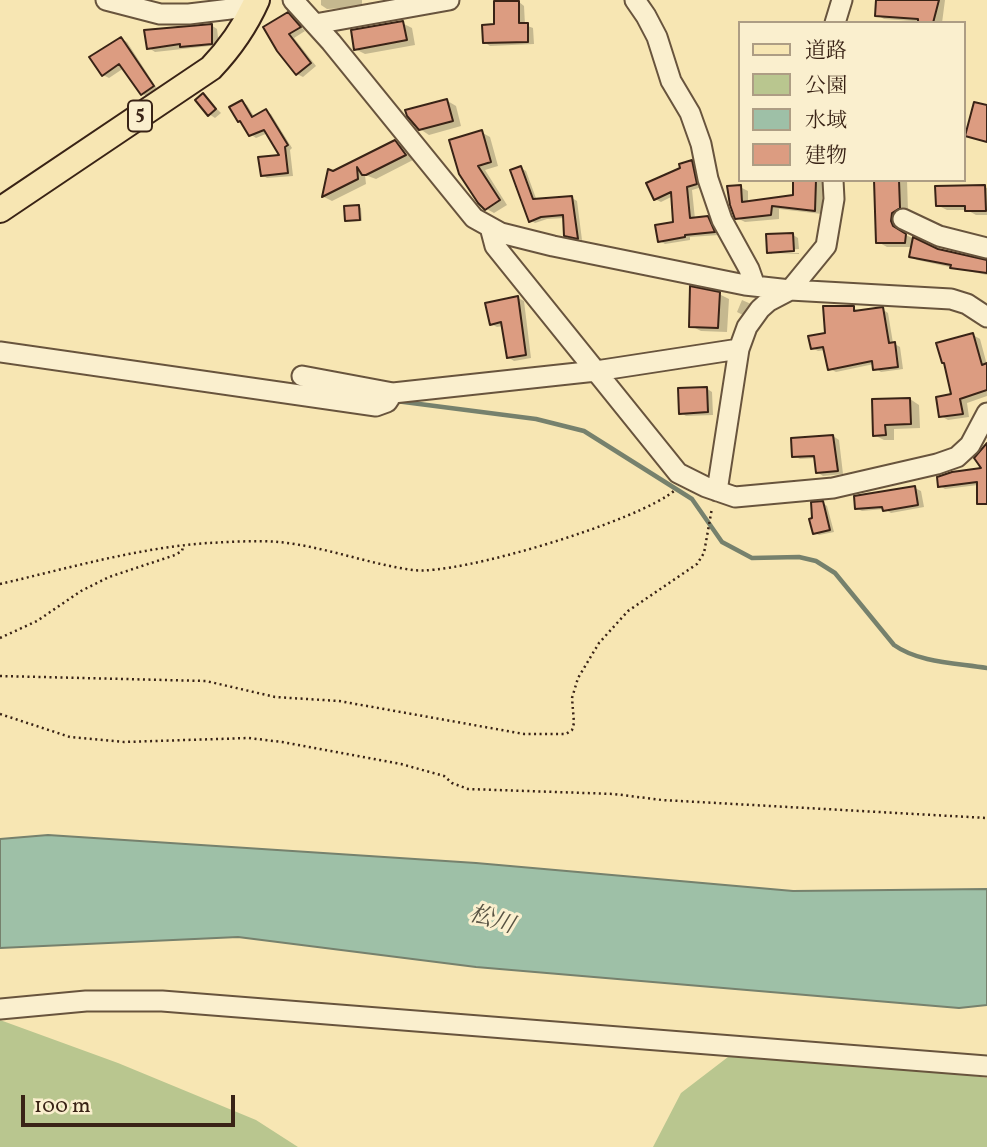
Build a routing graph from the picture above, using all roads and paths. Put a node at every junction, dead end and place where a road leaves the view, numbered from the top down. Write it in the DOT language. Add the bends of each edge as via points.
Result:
graph roads {
  1 [pos="106,0"];
  2 [pos="293,0"];
  3 [pos="449,0"];
  4 [pos="635,0"];
  5 [pos="842,0"];
  6 [pos="256,3"];
  7 [pos="836,21"];
  8 [pos="315,24"];
  9 [pos="833,182"];
  10 [pos="0,210"];
  11 [pos="903,219"];
  12 [pos="490,227"];
  13 [pos="987,248"];
  14 [pos="755,286"];
  15 [pos="790,290"];
  16 [pos="987,317"];
  17 [pos="739,349"];
  18 [pos="0,352"];
  19 [pos="596,371"];
  20 [pos="302,376"];
  21 [pos="393,393"];
  22 [pos="987,413"];
  23 [pos="688,478"];
  24 [pos="717,491"];
  25 [pos="183,546"];
  26 [pos="0,584"];
  27 [pos="0,638"];
  28 [pos="0,676"];
  29 [pos="0,714"];
  30 [pos="987,818"];
  31 [pos="0,1009"];
  32 [pos="987,1066"];
  1 -- 6 [label="street" via="160,14"];
  2 -- 8 [label="street"];
  3 -- 8 [label="street"];
  4 -- 14 [label="street" via="657,37 670,81 690,113 722,220"];
  5 -- 7 [label="street"];
  6 -- 10 [label="main road, 5" via="231,47 211,68"];
  8 -- 12 [label="street" via="474,218"];
  9 -- 15 [label="street" via="826,246"];
  11 -- 13 [label="street" via="939,236"];
  12 -- 14 [label="street" via="553,246"];
  12 -- 19 [label="street" via="495,246"];
  14 -- 15 [label="street"];
  15 -- 16 [label="street" via="951,299"];
  15 -- 17 [label="street" via="760,309"];
  17 -- 19 [label="street"];
  17 -- 24 [label="street"];
  18 -- 21 [label="street" via="376,406 387,402"];
  19 -- 21 [label="street"];
  19 -- 23 [label="street" via="678,473"];
  20 -- 21 [label="street"];
  22 -- 24 [label="street" via="970,445 957,457 937,464 833,488 735,497"];
  23 -- 24 [label="street"];
  23 -- 25 [label="path" via="666,498 636,513 519,552 452,568 415,570 278,542"];
  24 -- 28 [label="path" via="704,553 697,564 628,611 599,643 578,678 572,698 574,723 566,734 516,733 339,701 275,697 206,681"];
  25 -- 26 [label="path" via="129,552"];
  25 -- 27 [label="path" via="176,555 81,591 37,621"];
  29 -- 30 [label="path" via="70,737 124,742 249,738 282,742 401,764 444,776 468,789"];
  31 -- 32 [label="street" via="86,1001 162,1001"];
}
